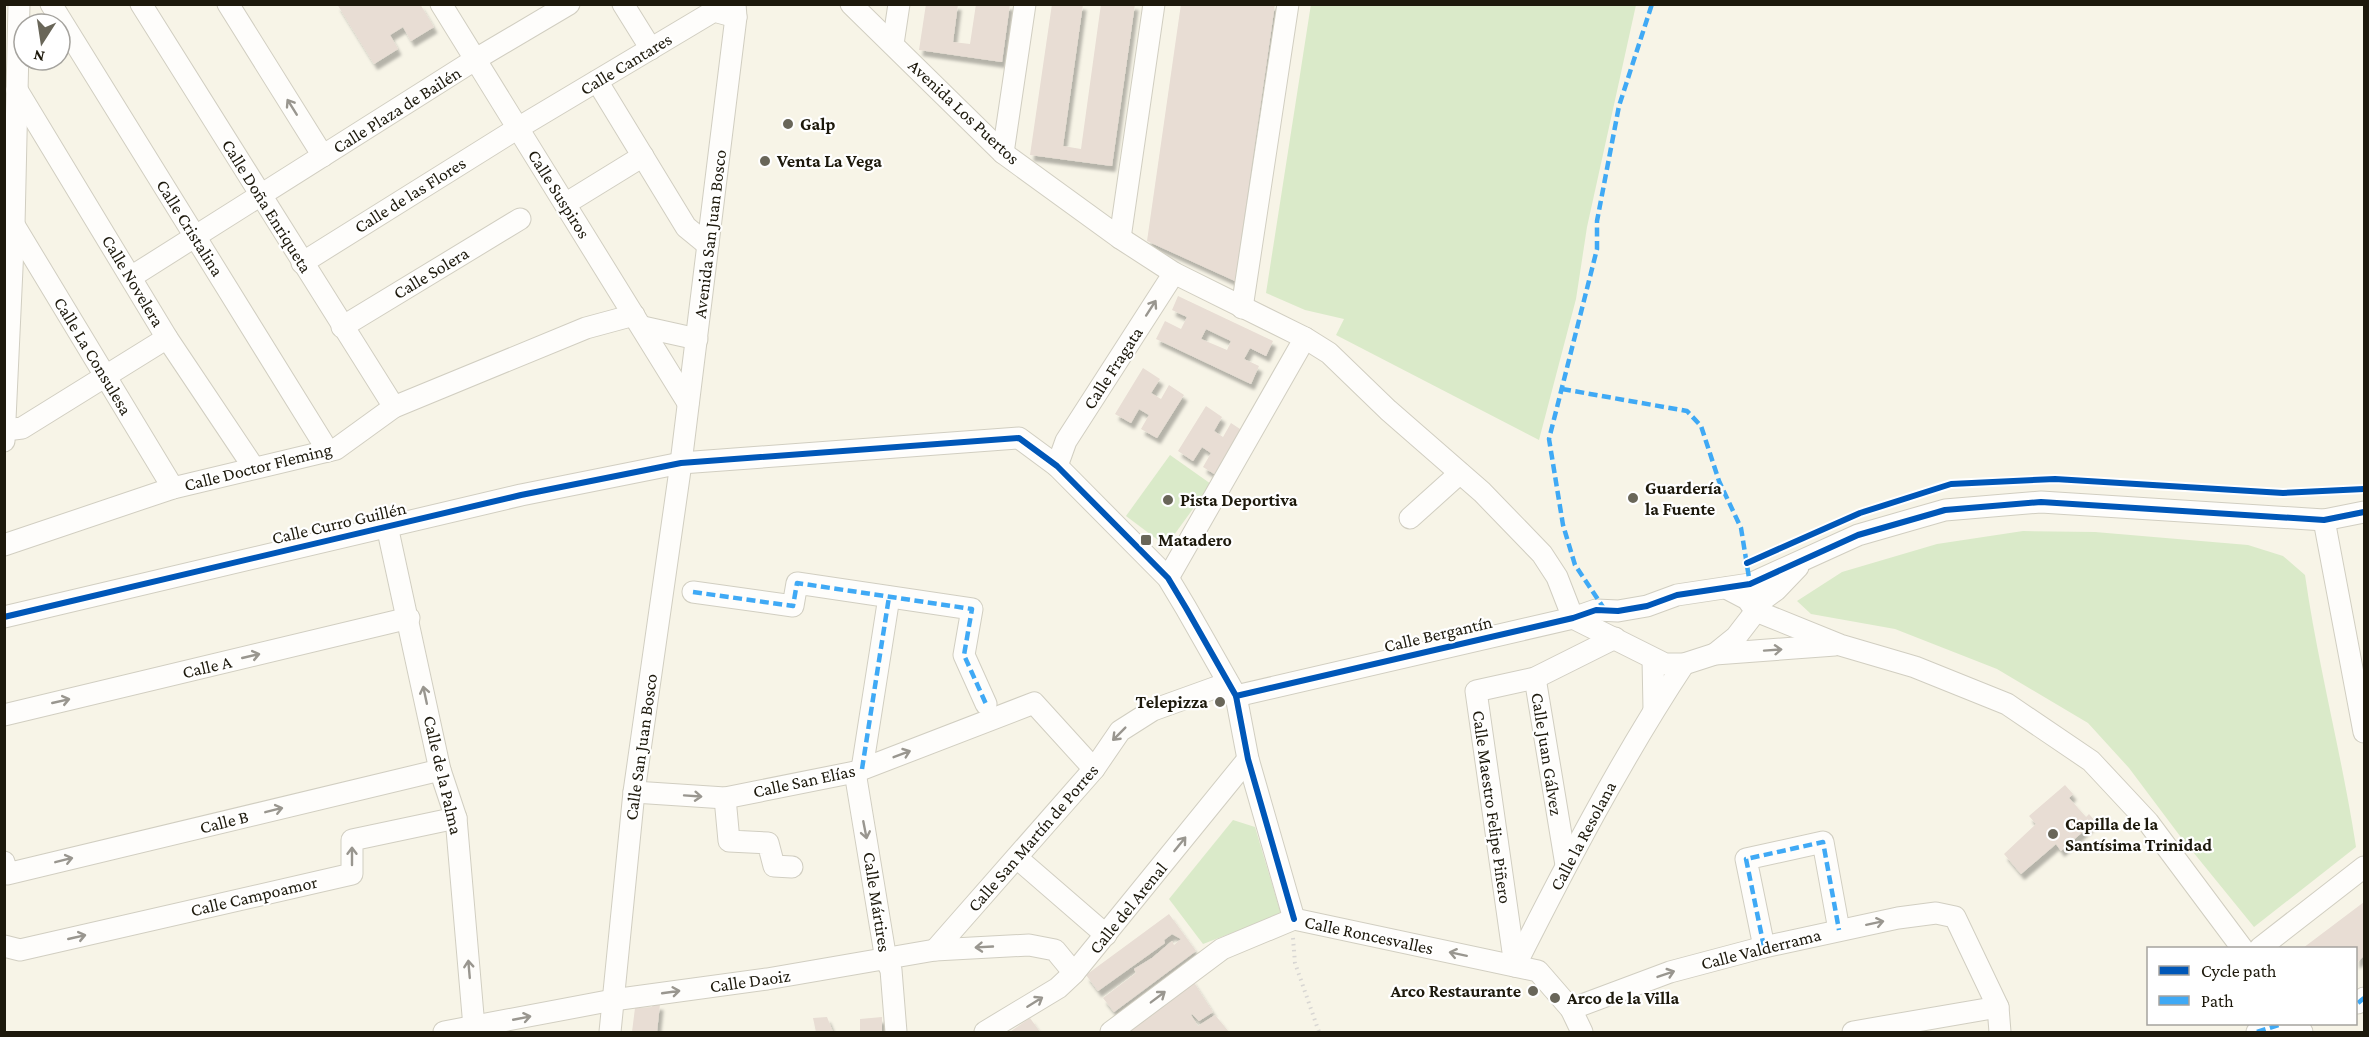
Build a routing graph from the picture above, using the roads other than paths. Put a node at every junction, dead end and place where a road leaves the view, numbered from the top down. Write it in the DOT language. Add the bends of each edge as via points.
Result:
graph roads {
  1 [pos="19,4"];
  2 [pos="51,4"];
  3 [pos="141,4"];
  4 [pos="228,4"];
  5 [pos="441,4"];
  6 [pos="569,4"];
  7 [pos="623,4"];
  8 [pos="850,4"];
  9 [pos="899,4"];
  10 [pos="1025,4"];
  11 [pos="1154,4"];
  12 [pos="1288,4"];
  13 [pos="735,11"];
  14 [pos="540,12"];
  15 [pos="893,44"];
  16 [pos="651,49"];
  17 [pos="476,59"];
  18 [pos="597,81"];
  19 [pos="17,90"];
  20 [pos="518,128"];
  21 [pos="1003,153"];
  22 [pos="323,156"];
  23 [pos="643,156"];
  24 [pos="260,194"];
  25 [pos="565,204"];
  26 [pos="520,219"];
  27 [pos="14,225"];
  28 [pos="196,237"];
  29 [pos="1120,238"];
  30 [pos="708,245"];
  31 [pos="302,263"];
  32 [pos="1174,273"];
  33 [pos="131,277"];
  34 [pos="1242,308"];
  35 [pos="638,321"];
  36 [pos="342,327"];
  37 [pos="167,338"];
  38 [pos="1305,338"];
  39 [pos="697,339"];
  40 [pos="105,377"];
  41 [pos="688,403"];
  42 [pos="394,407"];
  43 [pos="5,436"];
  44 [pos="328,451"];
  45 [pos="681,463"];
  46 [pos="1057,466"];
  47 [pos="254,468"];
  48 [pos="1460,472"];
  49 [pos="173,488"];
  50 [pos="2364,512"];
  51 [pos="1410,518"];
  52 [pos="2324,520"];
  53 [pos="387,526"];
  54 [pos="4,545"];
  55 [pos="1807,558"];
  56 [pos="1168,578"];
  57 [pos="1726,588"];
  58 [pos="1776,590"];
  59 [pos="693,592"];
  60 [pos="889,597"];
  61 [pos="1647,606"];
  62 [pos="1754,609"];
  63 [pos="4,617"];
  64 [pos="409,618"];
  65 [pos="1573,618"];
  66 [pos="1782,621"];
  67 [pos="1616,638"];
  68 [pos="1840,645"];
  69 [pos="1644,654"];
  70 [pos="1715,654"];
  71 [pos="1684,664"];
  72 [pos="1535,678"];
  73 [pos="1232,689"];
  74 [pos="986,704"];
  75 [pos="1654,709"];
  76 [pos="4,715"];
  77 [pos="2364,732"];
  78 [pos="1248,759"];
  79 [pos="1094,769"];
  80 [pos="440,770"];
  81 [pos="858,771"];
  82 [pos="634,792"];
  83 [pos="724,798"];
  84 [pos="456,818"];
  85 [pos="1017,858"];
  86 [pos="1566,865"];
  87 [pos="792,867"];
  88 [pos="2364,867"];
  89 [pos="6,868"];
  90 [pos="1294,919"];
  91 [pos="1839,930"];
  92 [pos="1106,935"];
  93 [pos="1764,947"];
  94 [pos="2241,947"];
  95 [pos="2261,947"];
  96 [pos="12,948"];
  97 [pos="935,950"];
  98 [pos="886,960"];
  99 [pos="1515,966"];
  100 [pos="1074,973"];
  101 [pos="613,1000"];
  102 [pos="1998,1007"];
  103 [pos="1572,1009"];
  104 [pos="2276,1025"];
  105 [pos="474,1028"];
  106 [pos="447,1032"];
  107 [pos="610,1032"];
  108 [pos="896,1032"];
  109 [pos="985,1032"];
  110 [pos="1111,1032"];
  111 [pos="1582,1032"];
  112 [pos="1853,1032"];
  113 [pos="2000,1032"];
  114 [pos="2257,1032"];
  1 -- 19 [label="street"];
  2 -- 28 [label="street, Calle Cristalina"];
  3 -- 24 [label="street, Calle Doña Enriqueta"];
  22 -- 4 [label="street, Calle Plaza de Bailén, one-way"];
  5 -- 17 [label="street, Calle Plaza de Bailén"];
  6 -- 14 [label="street"];
  7 -- 16 [label="street"];
  8 -- 15 [label="street, Avenida Los Puertos"];
  9 -- 15 [label="street"];
  10 -- 21 [label="street"];
  11 -- 29 [label="street"];
  12 -- 34 [label="street"];
  13 -- 16 [label="street, Calle Cantares" via="714,11"];
  13 -- 30 [label="street, Avenida San Juan Bosco"];
  14 -- 17 [label="street"];
  15 -- 21 [label="street, Avenida Los Puertos"];
  16 -- 18 [label="street, Calle Cantares"];
  17 -- 20 [label="street, Calle Suspiros"];
  17 -- 22 [label="street, Calle Plaza de Bailén"];
  18 -- 20 [label="street, Calle Cantares"];
  18 -- 23 [label="street"];
  19 -- 27 [label="street"];
  19 -- 33 [label="street, Calle Novelera"];
  20 -- 25 [label="street, Calle Suspiros"];
  20 -- 31 [label="street, Calle de las Flores"];
  21 -- 29 [label="street, Avenida Los Puertos"];
  22 -- 24 [label="street"];
  23 -- 25 [label="street"];
  23 -- 30 [label="street" via="686,227"];
  24 -- 28 [label="street"];
  24 -- 31 [label="street, Calle Doña Enriqueta"];
  25 -- 35 [label="street, Calle Suspiros"];
  26 -- 36 [label="street, Calle Solera"];
  27 -- 40 [label="street, Calle La Consulesa"];
  27 -- 43 [label="street"];
  28 -- 33 [label="street"];
  28 -- 44 [label="street, Calle Cristalina"];
  29 -- 32 [label="street, Avenida Los Puertos"];
  30 -- 39 [label="street, Avenida San Juan Bosco"];
  31 -- 36 [label="street, Calle Doña Enriqueta"];
  32 -- 34 [label="street, Avenida Los Puertos"];
  46 -- 32 [label="street, Calle Fragata, one-way" via="1066,441"];
  33 -- 37 [label="street, Calle Novelera"];
  34 -- 38 [label="street, Avenida Los Puertos"];
  35 -- 39 [label="street"];
  35 -- 41 [label="street, Calle Suspiros"];
  35 -- 42 [label="street, Calle Doctor Fleming" via="586,328"];
  36 -- 42 [label="street, Calle Doña Enriqueta"];
  37 -- 40 [label="street"];
  37 -- 47 [label="street, Calle Novelera"];
  38 -- 48 [label="street, Avenida Los Puertos" via="1329,353"];
  38 -- 56 [label="street"];
  39 -- 41 [label="street, Avenida San Juan Bosco"];
  40 -- 43 [label="street"];
  40 -- 49 [label="street, Calle La Consulesa"];
  41 -- 45 [label="street, Avenida San Juan Bosco"];
  42 -- 44 [label="street, Calle Doctor Fleming"];
  44 -- 47 [label="street, Calle Doctor Fleming"];
  45 -- 46 [label="street, Calle Curro Guillén" via="1019,438"];
  45 -- 53 [label="street, Calle Curro Guillén"];
  45 -- 82 [label="street, Calle San Juan Bosco"];
  46 -- 56 [label="street, Calle Curro Guillén"];
  47 -- 49 [label="street, Calle Doctor Fleming"];
  48 -- 51 [label="street"];
  48 -- 65 [label="street, Avenida Los Puertos" via="1542,554 1557,577"];
  49 -- 54 [label="street, Calle Doctor Fleming"];
  50 -- 52 [label="street, Calle Bergantín"];
  52 -- 55 [label="street, Calle Bergantín" via="2041,502 1945,510 1858,535"];
  52 -- 77 [label="street"];
  53 -- 63 [label="street, Calle Curro Guillén"];
  53 -- 64 [label="street, Calle de la Palma"];
  55 -- 57 [label="street, Calle Bergantín" via="1750,584"];
  55 -- 58 [label="street"];
  56 -- 73 [label="street, Calle Curro Guillén"];
  57 -- 61 [label="street, Calle Bergantín" via="1677,595"];
  57 -- 62 [label="street" via="1747,599"];
  58 -- 62 [label="street"];
  58 -- 66 [label="street" via="1772,609"];
  59 -- 60 [label="street" via="793,606 797,583"];
  60 -- 74 [label="street" via="972,609 964,655"];
  60 -- 81 [label="street, Calle Mártires"];
  61 -- 65 [label="street, Calle Bergantín" via="1596,610"];
  61 -- 69 [label="street" via="1635,621 1632,635"];
  62 -- 66 [label="street"];
  62 -- 70 [label="street" via="1736,637"];
  76 -- 64 [label="street, Calle A, one-way"];
  80 -- 64 [label="street, Calle de la Palma, one-way"];
  65 -- 67 [label="street"];
  65 -- 73 [label="street, Calle Bergantín"];
  66 -- 68 [label="street"];
  67 -- 69 [label="street"];
  67 -- 72 [label="street, Calle Maestro Felipe Piñero"];
  70 -- 68 [label="street, one-way"];
  68 -- 94 [label="street" via="1915,668 2007,704 2091,761 2148,822"];
  69 -- 71 [label="street" via="1665,664"];
  69 -- 75 [label="street"];
  70 -- 71 [label="street"];
  71 -- 75 [label="street, Calle la Resolana"];
  72 -- 86 [label="street, Calle Juan Gálvez"];
  72 -- 99 [label="street, Calle Maestro Felipe Piñero" via="1476,691"];
  73 -- 78 [label="street, Calle Curro Guillén"];
  73 -- 79 [label="street, Calle San Martín de Porres, one-way" via="1153,710 1120,731"];
  75 -- 86 [label="street, Calle la Resolana"];
  78 -- 90 [label="street, Calle Curro Guillén"];
  92 -- 78 [label="street, Calle del Arenal, one-way"];
  81 -- 79 [label="street, Calle San Elías, one-way" via="1034,703"];
  79 -- 85 [label="street, Calle San Martín de Porres"];
  80 -- 84 [label="street, Calle de la Palma"];
  89 -- 80 [label="street, Calle B, one-way"];
  81 -- 83 [label="street, Calle San Elías"];
  81 -- 98 [label="street, Calle Mártires, one-way"];
  82 -- 83 [label="street, Calle San Elías, one-way"];
  82 -- 101 [label="street, Calle San Juan Bosco"];
  83 -- 87 [label="street" via="729,841 768,843 774,866"];
  96 -- 84 [label="street, Calle Campoamor, one-way" via="352,874 352,840"];
  105 -- 84 [label="street, Calle de la Palma, one-way"];
  85 -- 92 [label="street"];
  85 -- 97 [label="street, Calle San Martín de Porres"];
  86 -- 99 [label="street, Calle la Resolana"];
  88 -- 95 [label="street"];
  99 -- 90 [label="street, Calle Roncesvalles, one-way"];
  110 -- 90 [label="street, Calle Roncesvalles, one-way" via="1222,949"];
  91 -- 93 [label="street, Calle Valderrama"];
  91 -- 93 [label="street" via="1823,842 1746,859"];
  91 -- 102 [label="street, Calle Valderrama, one-way" via="1936,913 1954,917"];
  92 -- 100 [label="street, Calle del Arenal"];
  103 -- 93 [label="street, Calle Valderrama, one-way" via="1670,972"];
  97 -- 98 [label="street, Calle Daoiz"];
  100 -- 97 [label="street, Calle Daoiz, one-way" via="1054,950 1029,945"];
  101 -- 98 [label="street, Calle Daoiz, one-way"];
  98 -- 108 [label="street, Calle Mártires" via="891,970"];
  99 -- 103 [label="street, Calle Roncesvalles" via="1538,971"];
  109 -- 100 [label="street, Calle del Arenal, one-way" via="1058,988"];
  105 -- 101 [label="street, Calle Daoiz, one-way"];
  101 -- 107 [label="street, Calle San Juan Bosco"];
  102 -- 112 [label="street"];
  102 -- 113 [label="street"];
  103 -- 111 [label="street, Calle Roncesvalles"];
  104 -- 114 [label="street"];
  105 -- 106 [label="street, Calle Daoiz"];
}
